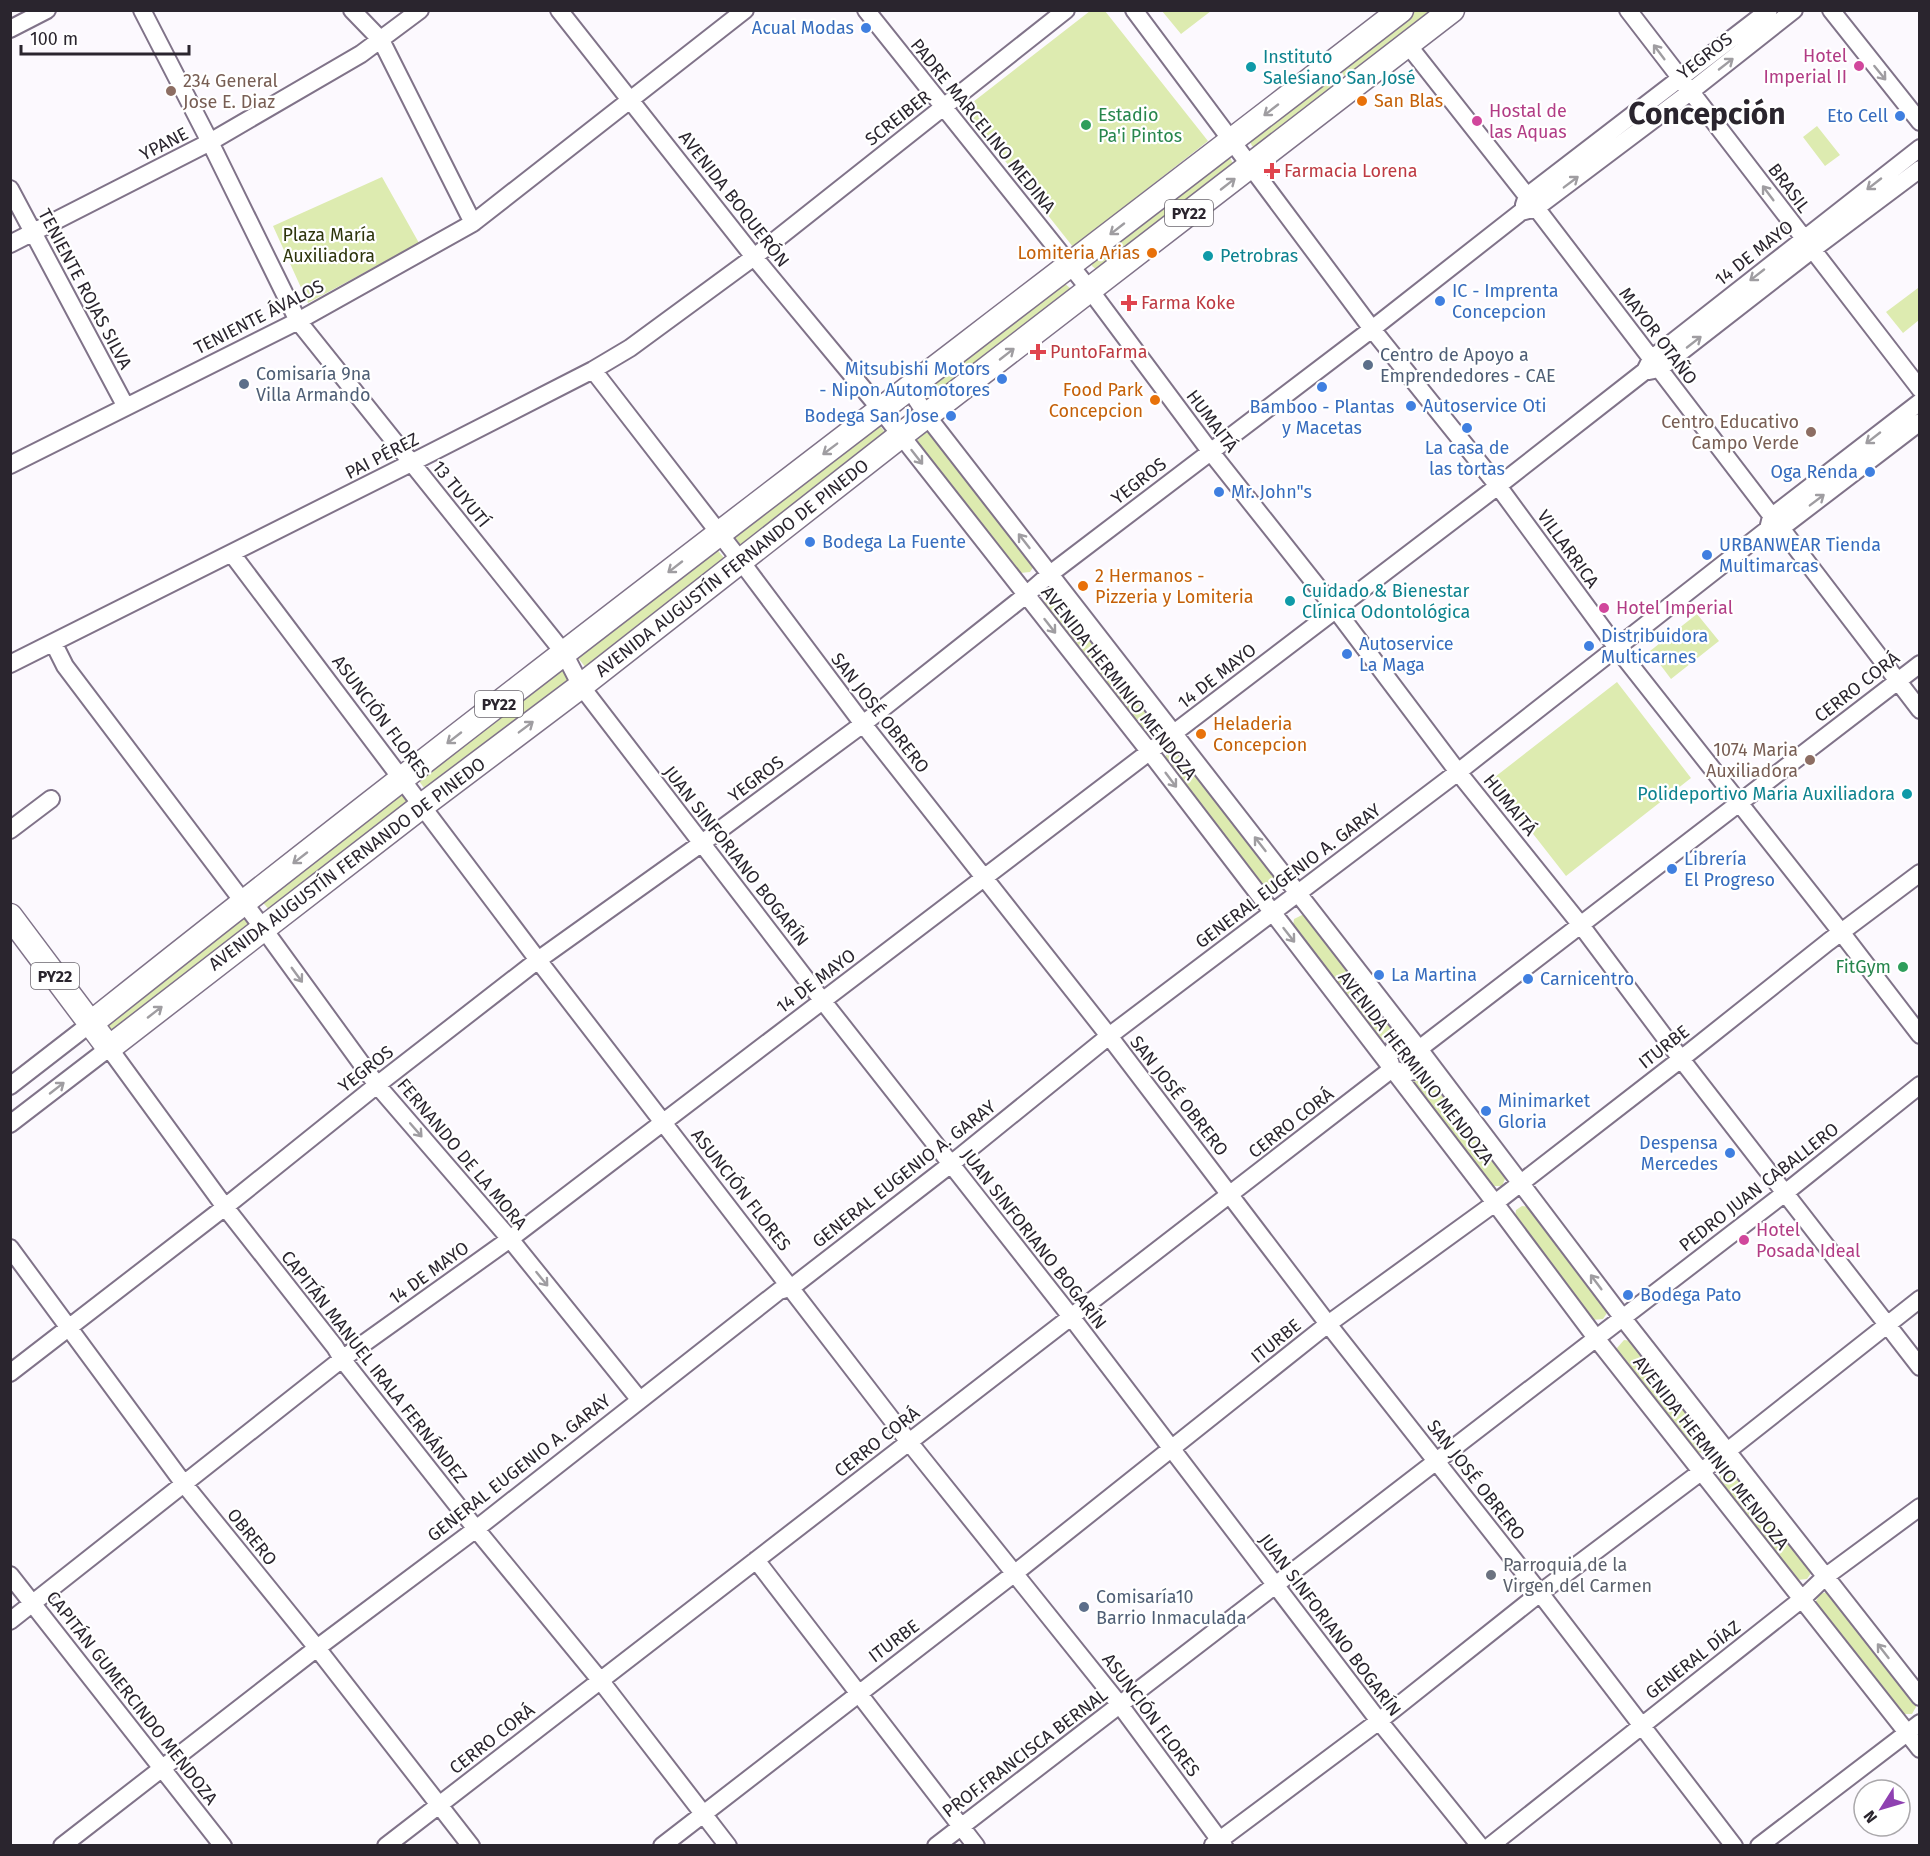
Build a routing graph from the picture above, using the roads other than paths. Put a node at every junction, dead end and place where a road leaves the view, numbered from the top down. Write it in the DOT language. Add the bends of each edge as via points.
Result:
graph roads {
  1 [pos="47,10"];
  2 [pos="142,10"];
  3 [pos="352,10"];
  4 [pos="420,10"];
  5 [pos="560,10"];
  6 [pos="745,10"];
  7 [pos="866,10"];
  8 [pos="1066,10"];
  9 [pos="1134,10"];
  10 [pos="1401,10"];
  11 [pos="1452,10"];
  12 [pos="1628,10"];
  13 [pos="1769,10"];
  14 [pos="1794,10"];
  15 [pos="1831,10"];
  16 [pos="10,28"];
  17 [pos="381,40"];
  18 [pos="1408,45"];
  19 [pos="1679,79"];
  20 [pos="1690,92"];
  21 [pos="632,101"];
  22 [pos="944,107"];
  23 [pos="1920,122"];
  24 [pos="210,142"];
  25 [pos="1231,142"];
  26 [pos="1920,148"];
  27 [pos="1250,166"];
  28 [pos="1920,169"];
  29 [pos="10,189"];
  30 [pos="1528,205"];
  31 [pos="473,222"];
  32 [pos="33,234"];
  33 [pos="10,244"];
  34 [pos="1808,244"];
  35 [pos="754,257"];
  36 [pos="1070,265"];
  37 [pos="1090,290"];
  38 [pos="298,321"];
  39 [pos="1372,329"];
  40 [pos="1652,366"];
  41 [pos="593,370"];
  42 [pos="909,388"];
  43 [pos="1920,389"];
  44 [pos="1920,402"];
  45 [pos="126,407"];
  46 [pos="881,410"];
  47 [pos="927,416"];
  48 [pos="1920,422"];
  49 [pos="900,436"];
  50 [pos="1210,451"];
  51 [pos="411,463"];
  52 [pos="10,465"];
  53 [pos="1498,486"];
  54 [pos="1773,525"];
  55 [pos="719,533"];
  56 [pos="232,554"];
  57 [pos="740,560"];
  58 [pos="1050,574"];
  59 [pos="1026,595"];
  60 [pos="1336,610"];
  61 [pos="54,644"];
  62 [pos="1617,648"];
  63 [pos="564,653"];
  64 [pos="10,664"];
  65 [pos="1920,664"];
  66 [pos="1897,681"];
  67 [pos="581,686"];
  68 [pos="1920,710"];
  69 [pos="863,724"];
  70 [pos="1174,734"];
  71 [pos="1149,751"];
  72 [pos="1458,772"];
  73 [pos="403,778"];
  74 [pos="51,799"];
  75 [pos="1739,803"];
  76 [pos="423,805"];
  77 [pos="10,830"];
  78 [pos="702,843"];
  79 [pos="1920,873"];
  80 [pos="985,879"];
  81 [pos="1298,892"];
  82 [pos="243,902"];
  83 [pos="1271,913"];
  84 [pos="10,916"];
  85 [pos="1580,924"];
  86 [pos="263,928"];
  87 [pos="1841,932"];
  88 [pos="538,960"];
  89 [pos="822,1000"];
  90 [pos="90,1024"];
  91 [pos="1920,1035"];
  92 [pos="1109,1036"];
  93 [pos="108,1048"];
  94 [pos="1419,1049"];
  95 [pos="1681,1059"];
  96 [pos="1392,1070"];
  97 [pos="377,1084"];
  98 [pos="10,1086"];
  99 [pos="1920,1086"];
  100 [pos="664,1122"];
  101 [pos="10,1124"];
  102 [pos="951,1164"];
  103 [pos="1521,1182"];
  104 [pos="1785,1193"];
  105 [pos="1231,1194"];
  106 [pos="1495,1203"];
  107 [pos="225,1207"];
  108 [pos="510,1239"];
  109 [pos="10,1248"];
  110 [pos="792,1287"];
  111 [pos="1920,1299"];
  112 [pos="1622,1317"];
  113 [pos="1072,1318"];
  114 [pos="1328,1324"];
  115 [pos="1887,1325"];
  116 [pos="68,1328"];
  117 [pos="1596,1338"];
  118 [pos="342,1359"];
  119 [pos="1920,1367"];
  120 [pos="10,1373"];
  121 [pos="639,1399"];
  122 [pos="909,1442"];
  123 [pos="1171,1449"];
  124 [pos="1727,1451"];
  125 [pos="1436,1460"];
  126 [pos="1702,1471"];
  127 [pos="184,1484"];
  128 [pos="1920,1506"];
  129 [pos="476,1528"];
  130 [pos="756,1560"];
  131 [pos="1015,1573"];
  132 [pos="10,1575"];
  133 [pos="1825,1577"];
  134 [pos="1275,1584"];
  135 [pos="1540,1593"];
  136 [pos="1802,1599"];
  137 [pos="32,1604"];
  138 [pos="10,1621"];
  139 [pos="317,1648"];
  140 [pos="600,1680"];
  141 [pos="859,1692"];
  142 [pos="1920,1697"];
  143 [pos="1120,1705"];
  144 [pos="1379,1721"];
  145 [pos="1641,1725"];
  146 [pos="1914,1728"];
  147 [pos="1920,1749"];
  148 [pos="163,1768"];
  149 [pos="439,1806"];
  150 [pos="704,1812"];
  151 [pos="961,1826"];
  152 [pos="1219,1843"];
  153 [pos="62,1845"];
  154 [pos="223,1845"];
  155 [pos="386,1845"];
  156 [pos="471,1845"];
  157 [pos="662,1845"];
  158 [pos="728,1845"];
  159 [pos="936,1845"];
  160 [pos="976,1845"];
  161 [pos="1480,1845"];
  162 [pos="1490,1845"];
  163 [pos="1734,1845"];
  164 [pos="1760,1845"];
  1 -- 16 [label="street"];
  2 -- 24 [label="street, 13 TUYUTÍ"];
  3 -- 17 [label="street"];
  4 -- 17 [label="street, YPANE"];
  5 -- 21 [label="street, AVENIDA BOQUERÓN"];
  6 -- 21 [label="street, TENIENTE ÁVALOS"];
  7 -- 22 [label="street, PADRE MARCELINO MEDINA"];
  8 -- 22 [label="street, SCREIBER"];
  9 -- 25 [label="street, VILLARRICA"];
  10 -- 25 [label="highway, AVENIDA AUGUSTÍN FERNANDO DE PINEDO / PY22, one-way"];
  11 -- 18 [label="highway, AVENIDA AUGUSTÍN FERNANDO DE PINEDO / PY22"];
  19 -- 12 [label="street, BRASIL, one-way"];
  13 -- 19 [label="street, YEGROS"];
  20 -- 14 [label="street, YEGROS, one-way"];
  15 -- 23 [label="street, one-way"];
  17 -- 24 [label="street, YPANE"];
  17 -- 31 [label="street"];
  18 -- 27 [label="highway, AVENIDA AUGUSTÍN FERNANDO DE PINEDO / PY22"];
  18 -- 30 [label="street, MAYOR OTAÑO"];
  19 -- 20 [label="street, BRASIL"];
  19 -- 30 [label="street, YEGROS"];
  30 -- 20 [label="street, YEGROS, one-way"];
  34 -- 20 [label="street, BRASIL, one-way"];
  21 -- 31 [label="street, TENIENTE ÁVALOS"];
  21 -- 35 [label="street, AVENIDA BOQUERÓN"];
  22 -- 35 [label="street, SCREIBER"];
  22 -- 36 [label="street, PADRE MARCELINO MEDINA"];
  24 -- 32 [label="street, YPANE"];
  24 -- 38 [label="street, 13 TUYUTÍ"];
  25 -- 27 [label="street, VILLARRICA"];
  25 -- 36 [label="highway, AVENIDA AUGUSTÍN FERNANDO DE PINEDO / PY22, one-way"];
  26 -- 34 [label="street, 14 DE MAYO, one-way"];
  37 -- 27 [label="highway, AVENIDA AUGUSTÍN FERNANDO DE PINEDO / PY22, one-way"];
  27 -- 39 [label="street, VILLARRICA"];
  28 -- 34 [label="street, 14 DE MAYO"];
  29 -- 32 [label="street, TENIENTE ROJAS SILVA"];
  30 -- 39 [label="street, YEGROS"];
  30 -- 40 [label="street, MAYOR OTAÑO"];
  31 -- 38 [label="street, TENIENTE ÁVALOS"];
  32 -- 33 [label="street, YPANE"];
  32 -- 45 [label="street, TENIENTE ROJAS SILVA"];
  34 -- 40 [label="street, 14 DE MAYO"];
  34 -- 43 [label="street, BRASIL"];
  35 -- 41 [label="street, PAI PÉREZ" via="630,348"];
  35 -- 46 [label="street, AVENIDA BOQUERÓN"];
  36 -- 37 [label="street, HUMAITÁ"];
  36 -- 42 [label="highway, AVENIDA AUGUSTÍN FERNANDO DE PINEDO / PY22"];
  47 -- 37 [label="highway, AVENIDA AUGUSTÍN FERNANDO DE PINEDO / PY22, one-way"];
  37 -- 50 [label="street, HUMAITÁ"];
  38 -- 45 [label="street, TENIENTE ÁVALOS"];
  38 -- 51 [label="street, 13 TUYUTÍ"];
  39 -- 50 [label="street, YEGROS"];
  39 -- 53 [label="street, VILLARRICA"];
  40 -- 53 [label="street, 14 DE MAYO"];
  40 -- 54 [label="street, MAYOR OTAÑO"];
  41 -- 51 [label="street, PAI PÉREZ"];
  41 -- 55 [label="street, SAN JOSÉ OBRERO"];
  42 -- 46 [label="highway, AVENIDA AUGUSTÍN FERNANDO DE PINEDO / PY22"];
  42 -- 47 [label="street, AVENIDA HERMINIO MENDOZA"];
  44 -- 54 [label="street, GENERAL EUGENIO A. GARAY, one-way"];
  45 -- 52 [label="street, TENIENTE ÁVALOS"];
  46 -- 49 [label="street, AVENIDA HERMINIO MENDOZA"];
  46 -- 55 [label="highway, AVENIDA AUGUSTÍN FERNANDO DE PINEDO / PY22, one-way"];
  47 -- 49 [label="highway, AVENIDA AUGUSTÍN FERNANDO DE PINEDO / PY22"];
  58 -- 47 [label="street, AVENIDA HERMINIO MENDOZA, one-way"];
  54 -- 48 [label="street, GENERAL EUGENIO A. GARAY, one-way"];
  49 -- 57 [label="highway, AVENIDA AUGUSTÍN FERNANDO DE PINEDO / PY22"];
  49 -- 59 [label="street, AVENIDA HERMINIO MENDOZA, one-way"];
  50 -- 58 [label="street, YEGROS"];
  50 -- 60 [label="street, HUMAITÁ"];
  51 -- 56 [label="street, PAI PÉREZ"];
  51 -- 63 [label="street, 13 TUYUTÍ"];
  53 -- 60 [label="street, 14 DE MAYO"];
  53 -- 62 [label="street, VILLARRICA"];
  54 -- 62 [label="street, GENERAL EUGENIO A. GARAY"];
  54 -- 66 [label="street, MAYOR OTAÑO"];
  55 -- 57 [label="street, SAN JOSÉ OBRERO"];
  55 -- 63 [label="highway, AVENIDA AUGUSTÍN FERNANDO DE PINEDO / PY22, one-way"];
  56 -- 61 [label="street, PAI PÉREZ"];
  56 -- 73 [label="street, ASUNCIÓN FLORES"];
  57 -- 67 [label="highway, AVENIDA AUGUSTÍN FERNANDO DE PINEDO / PY22"];
  57 -- 69 [label="street, SAN JOSÉ OBRERO"];
  58 -- 59 [label="street, YEGROS"];
  58 -- 70 [label="street, AVENIDA HERMINIO MENDOZA"];
  59 -- 69 [label="street, YEGROS"];
  59 -- 71 [label="street, AVENIDA HERMINIO MENDOZA, one-way"];
  60 -- 70 [label="street, 14 DE MAYO"];
  60 -- 72 [label="street, HUMAITÁ"];
  61 -- 64 [label="street, PAI PÉREZ"];
  61 -- 82 [label="street, FERNANDO DE LA MORA" via="65,666"];
  62 -- 72 [label="street, GENERAL EUGENIO A. GARAY"];
  62 -- 75 [label="street, VILLARRICA"];
  63 -- 67 [label="street, JUAN SINFORIANO BOGARÍN"];
  63 -- 73 [label="highway, AVENIDA AUGUSTÍN FERNANDO DE PINEDO / PY22, one-way"];
  65 -- 66 [label="street, CERRO CORÁ"];
  66 -- 68 [label="street, MAYOR OTAÑO"];
  66 -- 75 [label="street, CERRO CORÁ"];
  76 -- 67 [label="highway, AVENIDA AUGUSTÍN FERNANDO DE PINEDO / PY22, one-way"];
  67 -- 78 [label="street, JUAN SINFORIANO BOGARÍN"];
  69 -- 78 [label="street, YEGROS"];
  69 -- 80 [label="street, SAN JOSÉ OBRERO"];
  70 -- 71 [label="street, 14 DE MAYO"];
  81 -- 70 [label="street, AVENIDA HERMINIO MENDOZA, one-way"];
  71 -- 80 [label="street, 14 DE MAYO"];
  71 -- 83 [label="street, AVENIDA HERMINIO MENDOZA, one-way"];
  72 -- 81 [label="street, GENERAL EUGENIO A. GARAY"];
  72 -- 85 [label="street, HUMAITÁ"];
  73 -- 76 [label="street, ASUNCIÓN FLORES"];
  73 -- 82 [label="highway, AVENIDA AUGUSTÍN FERNANDO DE PINEDO / PY22, one-way"];
  74 -- 77 [label="street"];
  75 -- 85 [label="street, CERRO CORÁ"];
  75 -- 87 [label="street, VILLARRICA"];
  76 -- 86 [label="highway, AVENIDA AUGUSTÍN FERNANDO DE PINEDO / PY22"];
  76 -- 88 [label="street, ASUNCIÓN FLORES"];
  78 -- 88 [label="street, YEGROS"];
  78 -- 89 [label="street, JUAN SINFORIANO BOGARÍN"];
  79 -- 87 [label="street, ITURBE"];
  80 -- 89 [label="street, 14 DE MAYO"];
  80 -- 92 [label="street, SAN JOSÉ OBRERO"];
  81 -- 83 [label="street, GENERAL EUGENIO A. GARAY"];
  81 -- 94 [label="street, AVENIDA HERMINIO MENDOZA"];
  82 -- 86 [label="street, FERNANDO DE LA MORA"];
  82 -- 90 [label="highway, AVENIDA AUGUSTÍN FERNANDO DE PINEDO / PY22"];
  83 -- 92 [label="street, GENERAL EUGENIO A. GARAY"];
  83 -- 96 [label="street, AVENIDA HERMINIO MENDOZA, one-way"];
  84 -- 90 [label="highway, PY22"];
  85 -- 94 [label="street, CERRO CORÁ"];
  85 -- 95 [label="street, HUMAITÁ"];
  93 -- 86 [label="highway, AVENIDA AUGUSTÍN FERNANDO DE PINEDO / PY22, one-way"];
  86 -- 97 [label="street, FERNANDO DE LA MORA, one-way"];
  87 -- 91 [label="street, VILLARRICA"];
  87 -- 95 [label="street, ITURBE"];
  88 -- 97 [label="street, YEGROS"];
  88 -- 100 [label="street, ASUNCIÓN FLORES"];
  89 -- 100 [label="street, 14 DE MAYO"];
  89 -- 102 [label="street, JUAN SINFORIANO BOGARÍN"];
  90 -- 93 [label="highway, PY22"];
  90 -- 98 [label="street, AVENIDA AUGUSTÍN FERNANDO DE PINEDO"];
  92 -- 102 [label="street, GENERAL EUGENIO A. GARAY"];
  92 -- 105 [label="street, SAN JOSÉ OBRERO"];
  101 -- 93 [label="street, AVENIDA AUGUSTÍN FERNANDO DE PINEDO, one-way"];
  93 -- 107 [label="street, CAPITÁN MANUEL IRALA FERNÁNDEZ"];
  94 -- 96 [label="street, CERRO CORÁ" via="1414,1071"];
  94 -- 96 [label="street" via="1406,1044 1395,1046 1389,1058"];
  94 -- 103 [label="street, AVENIDA HERMINIO MENDOZA"];
  95 -- 103 [label="street, ITURBE"];
  95 -- 104 [label="street, HUMAITÁ"];
  96 -- 105 [label="street, CERRO CORÁ"];
  96 -- 106 [label="street, AVENIDA HERMINIO MENDOZA"];
  97 -- 107 [label="street, YEGROS"];
  97 -- 108 [label="street, FERNANDO DE LA MORA, one-way"];
  99 -- 104 [label="street, PEDRO JUAN CABALLERO"];
  100 -- 108 [label="street, 14 DE MAYO"];
  100 -- 110 [label="street, ASUNCIÓN FLORES"];
  102 -- 110 [label="street, GENERAL EUGENIO A. GARAY"];
  102 -- 113 [label="street, JUAN SINFORIANO BOGARÍN"];
  103 -- 106 [label="street, ITURBE"];
  112 -- 103 [label="street, AVENIDA HERMINIO MENDOZA, one-way"];
  104 -- 112 [label="street, PEDRO JUAN CABALLERO"];
  104 -- 115 [label="street, HUMAITÁ"];
  105 -- 113 [label="street, CERRO CORÁ"];
  105 -- 114 [label="street, SAN JOSÉ OBRERO"];
  106 -- 114 [label="street, ITURBE"];
  106 -- 117 [label="street, AVENIDA HERMINIO MENDOZA"];
  107 -- 116 [label="street, YEGROS"];
  107 -- 118 [label="street, CAPITÁN MANUEL IRALA FERNÁNDEZ"];
  108 -- 118 [label="street, 14 DE MAYO"];
  108 -- 121 [label="street, FERNANDO DE LA MORA, one-way"];
  109 -- 116 [label="street, OBRERO"];
  110 -- 121 [label="street, GENERAL EUGENIO A. GARAY" via="779,1291"];
  110 -- 122 [label="street, ASUNCIÓN FLORES"];
  111 -- 115 [label="street"];
  112 -- 117 [label="street, PROF.FRANCISCA BERNAL"];
  112 -- 124 [label="street, AVENIDA HERMINIO MENDOZA"];
  113 -- 122 [label="street, CERRO CORÁ"];
  113 -- 123 [label="street, JUAN SINFORIANO BOGARÍN"];
  114 -- 123 [label="street, ITURBE"];
  114 -- 125 [label="street, SAN JOSÉ OBRERO"];
  115 -- 119 [label="street, HUMAITÁ"];
  115 -- 124 [label="street"];
  116 -- 120 [label="street, YEGROS"];
  116 -- 127 [label="street, OBRERO"];
  117 -- 125 [label="street, PROF.FRANCISCA BERNAL"];
  117 -- 126 [label="street, AVENIDA HERMINIO MENDOZA"];
  118 -- 127 [label="street, 14 DE MAYO"];
  118 -- 129 [label="street, CAPITÁN MANUEL IRALA FERNÁNDEZ"];
  121 -- 129 [label="street, GENERAL EUGENIO A. GARAY"];
  122 -- 130 [label="street, CERRO CORÁ"];
  122 -- 131 [label="street, ASUNCIÓN FLORES"];
  123 -- 131 [label="street, ITURBE"];
  123 -- 134 [label="street, JUAN SINFORIANO BOGARÍN"];
  124 -- 126 [label="street"];
  124 -- 133 [label="street, AVENIDA HERMINIO MENDOZA"];
  125 -- 134 [label="street, PROF.FRANCISCA BERNAL"];
  125 -- 135 [label="street, SAN JOSÉ OBRERO"];
  126 -- 135 [label="street"];
  126 -- 136 [label="street, AVENIDA HERMINIO MENDOZA"];
  127 -- 137 [label="street, 14 DE MAYO"];
  127 -- 139 [label="street, OBRERO"];
  128 -- 133 [label="street, GENERAL DÍAZ"];
  129 -- 139 [label="street, GENERAL EUGENIO A. GARAY"];
  129 -- 140 [label="street, CAPITÁN MANUEL IRALA FERNÁNDEZ"];
  130 -- 140 [label="street, CERRO CORÁ"];
  130 -- 141 [label="street"];
  131 -- 141 [label="street, ITURBE"];
  131 -- 143 [label="street, ASUNCIÓN FLORES"];
  132 -- 137 [label="street, CAPITÁN GUMERCINDO MENDOZA"];
  133 -- 136 [label="street, GENERAL DÍAZ"];
  142 -- 133 [label="street, AVENIDA HERMINIO MENDOZA, one-way"];
  134 -- 143 [label="street, PROF.FRANCISCA BERNAL"];
  134 -- 144 [label="street, JUAN SINFORIANO BOGARÍN"];
  135 -- 144 [label="street"];
  135 -- 145 [label="street, SAN JOSÉ OBRERO"];
  136 -- 145 [label="street, GENERAL DÍAZ"];
  136 -- 146 [label="street, AVENIDA HERMINIO MENDOZA"];
  137 -- 138 [label="street, 14 DE MAYO"];
  137 -- 148 [label="street, CAPITÁN GUMERCINDO MENDOZA"];
  139 -- 148 [label="street, GENERAL EUGENIO A. GARAY"];
  139 -- 149 [label="street, OBRERO"];
  140 -- 149 [label="street, CERRO CORÁ"];
  140 -- 150 [label="street, CAPITÁN MANUEL IRALA FERNÁNDEZ"];
  141 -- 150 [label="street, ITURBE"];
  141 -- 151 [label="street"];
  143 -- 151 [label="street, PROF.FRANCISCA BERNAL"];
  143 -- 152 [label="street, ASUNCIÓN FLORES"];
  144 -- 152 [label="street"];
  144 -- 161 [label="street, JUAN SINFORIANO BOGARÍN"];
  145 -- 162 [label="street, GENERAL DÍAZ"];
  145 -- 163 [label="street, SAN JOSÉ OBRERO"];
  146 -- 147 [label="street, AVENIDA HERMINIO MENDOZA"];
  146 -- 164 [label="street"];
  148 -- 153 [label="street, GENERAL EUGENIO A. GARAY"];
  148 -- 154 [label="street, CAPITÁN GUMERCINDO MENDOZA"];
  149 -- 155 [label="street, CERRO CORÁ"];
  149 -- 156 [label="street, OBRERO"];
  150 -- 157 [label="street, ITURBE"];
  150 -- 158 [label="street, CAPITÁN MANUEL IRALA FERNÁNDEZ"];
  151 -- 159 [label="street, PROF.FRANCISCA BERNAL"];
  151 -- 160 [label="street"];
}
